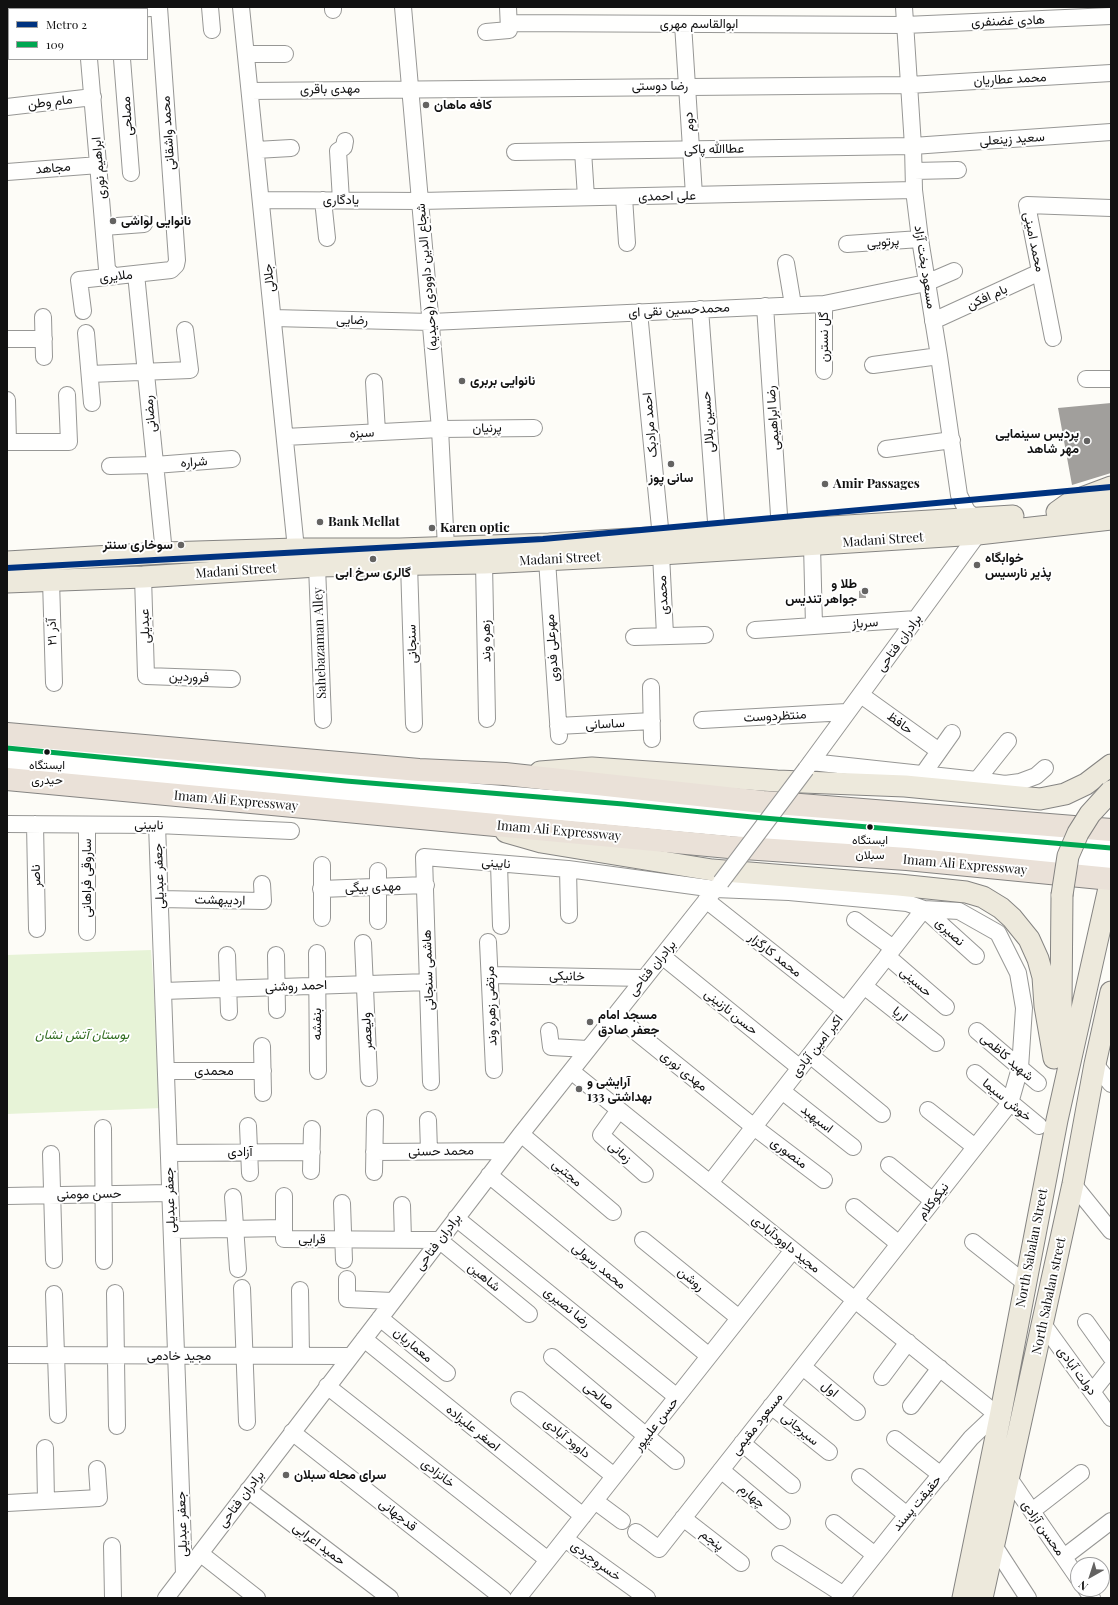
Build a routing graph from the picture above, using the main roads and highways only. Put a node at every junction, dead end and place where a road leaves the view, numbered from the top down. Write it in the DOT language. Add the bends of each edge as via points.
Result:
graph roads {
  1 [pos="1111,487"];
  2 [pos="1111,504"];
  3 [pos="1057,512"];
  4 [pos="1111,519"];
  5 [pos="1084,521"];
  6 [pos="977,526"];
  7 [pos="1111,526"];
  8 [pos="661,546"];
  9 [pos="7,562"];
  10 [pos="7,582"];
  11 [pos="7,734"];
  12 [pos="1111,765"];
  13 [pos="505,774"];
  14 [pos="7,779"];
  15 [pos="1111,791"];
  16 [pos="481,824"];
  17 [pos="1111,830"];
  18 [pos="1110,885"];
  19 [pos="1111,992"];
  20 [pos="1054,1058"];
  21 [pos="1048,1123"];
  22 [pos="989,1470"];
  23 [pos="1009,1478"];
  24 [pos="963,1598"];
  25 [pos="982,1598"];
  1 -- 3 [label="main road" via="1071,502"];
  2 -- 3 [label="main road, Madani Street"];
  3 -- 6 [label="main road, Madani Street"];
  4 -- 5 [label="main road, Madani Street"];
  5 -- 6 [label="main road, Madani Street"];
  5 -- 7 [label="main road"];
  6 -- 8 [label="main road, Madani Street" via="812,545"];
  6 -- 8 [label="main road, Madani Street" via="780,530 717,535"];
  8 -- 9 [label="main road, Madani Street" via="296,549"];
  8 -- 10 [label="main road, Madani Street" via="547,560 317,566 143,577"];
  11 -- 13 [label="highway" via="403,768"];
  12 -- 13 [label="main road" via="1086,784 1065,794 1040,799 905,786 777,781 592,768"];
  13 -- 17 [label="highway" via="762,802"];
  14 -- 16 [label="highway, Imam Ali Expressway"];
  15 -- 20 [label="main road, bridge" via="1090,814 1068,856 1062,895 1061,1006"];
  16 -- 18 [label="highway, Imam Ali Expressway" via="730,847 907,859"];
  16 -- 20 [label="main road" via="541,842 712,870 899,885 966,892 983,897 1012,918 1029,939 1038,959 1043,977"];
  18 -- 21 [label="main road, North Sabalan Street"];
  19 -- 23 [label="main road, North Sabalan street" via="1095,1064 1074,1184"];
  20 -- 21 [label="main road"];
  21 -- 22 [label="main road, North Sabalan Street" via="1026,1283"];
  22 -- 23 [label="main road"];
  22 -- 24 [label="main road, North Sabalan Street"];
  23 -- 25 [label="main road, North Sabalan street"];
}
